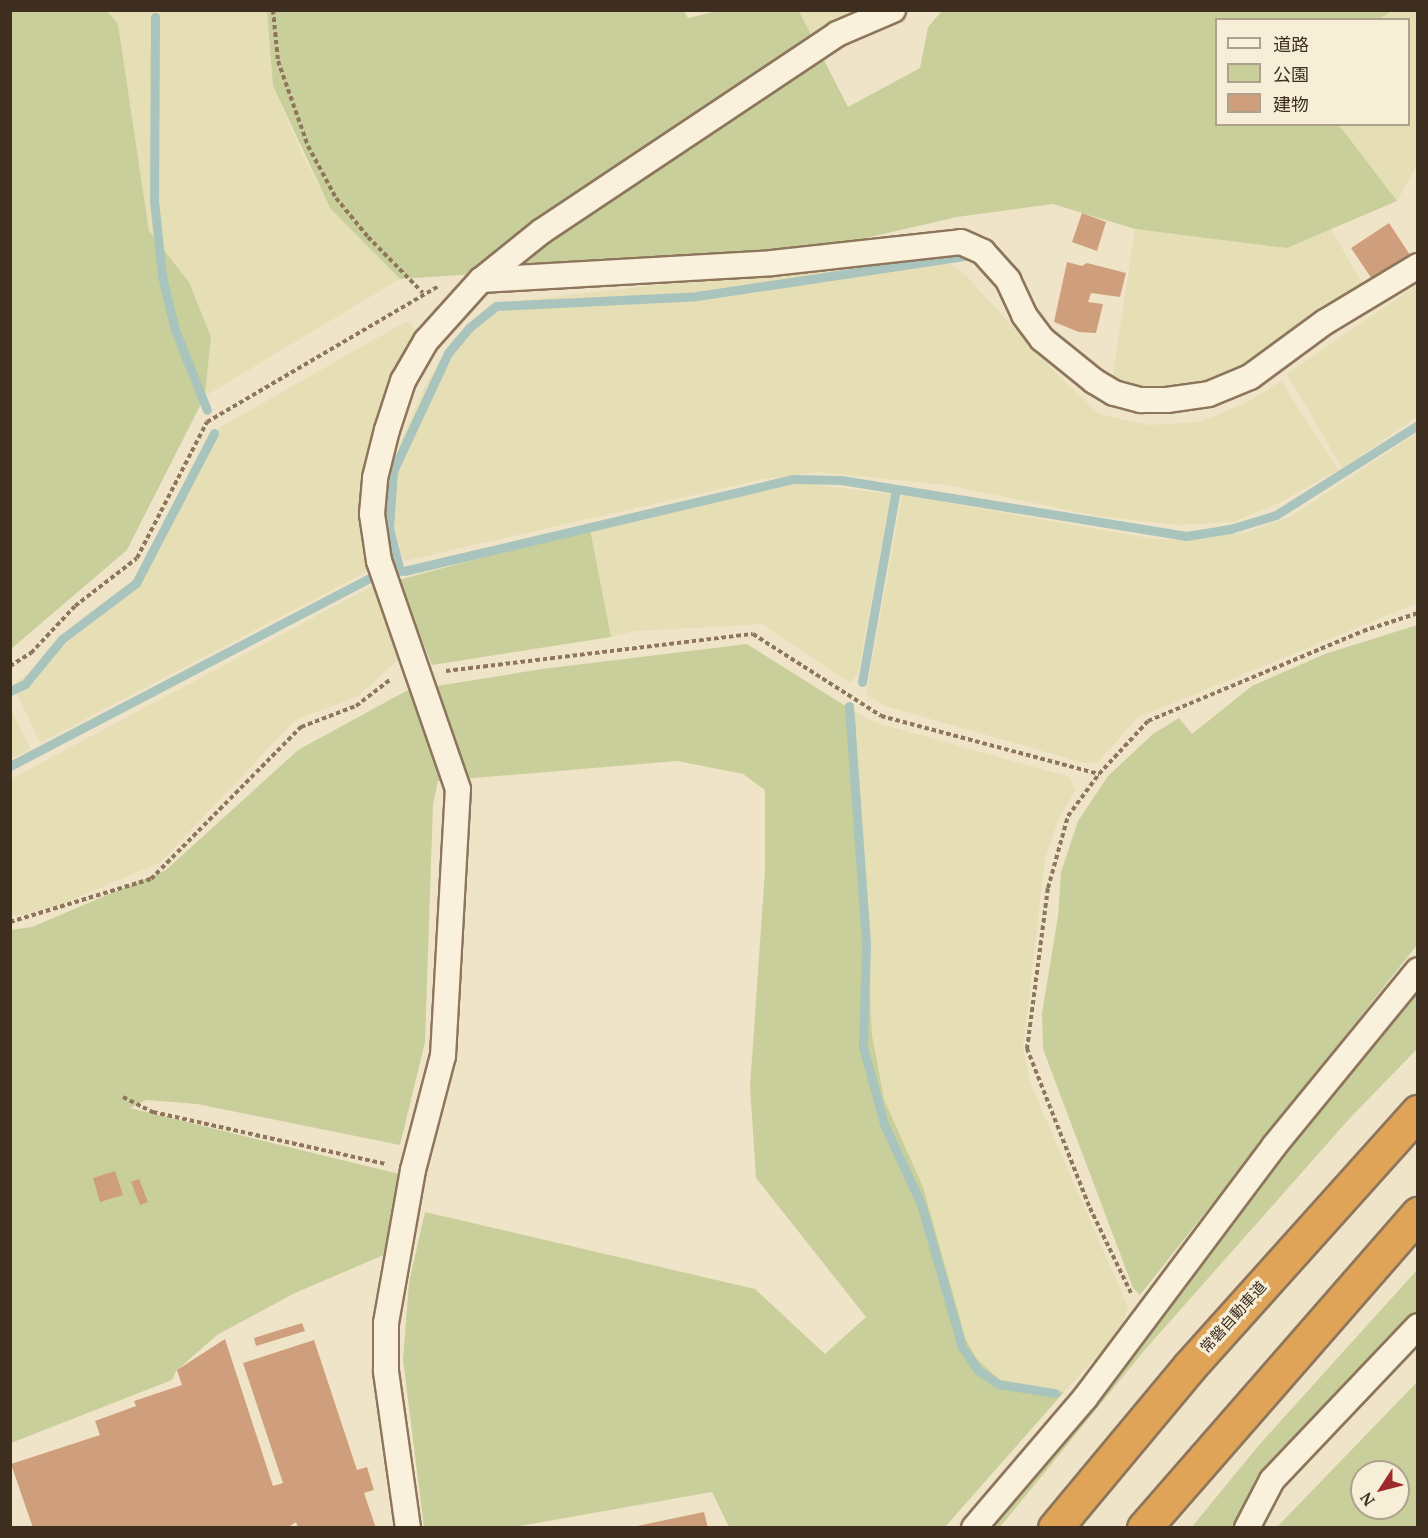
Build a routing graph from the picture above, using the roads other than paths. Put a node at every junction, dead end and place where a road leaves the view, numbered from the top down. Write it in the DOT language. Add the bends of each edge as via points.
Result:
graph roads {
  1 [pos="893,10"];
  2 [pos="1418,266"];
  3 [pos="481,280"];
  4 [pos="1418,970"];
  5 [pos="1418,1112"];
  6 [pos="1418,1214"];
  7 [pos="1418,1326"];
  8 [pos="408,1527"];
  9 [pos="974,1527"];
  10 [pos="1055,1527"];
  11 [pos="1144,1527"];
  12 [pos="1247,1527"];
  1 -- 3 [label="street" via="837,34 542,231"];
  2 -- 3 [label="street" via="1325,322 1250,377 1209,394 1167,400 1141,400 1114,393 1094,381 1042,339 1024,315 1008,280 990,259 961,242 772,263"];
  3 -- 8 [label="street" via="426,341 403,381 375,478 372,514 379,561 458,789 443,1056 413,1170 386,1323 386,1371"];
  4 -- 9 [label="street" via="1274,1146 1085,1398"];
  5 -- 10 [label="highway, 常磐自動車道" via="1189,1367"];
  6 -- 11 [label="highway"];
  7 -- 12 [label="street" via="1272,1480"];
}
